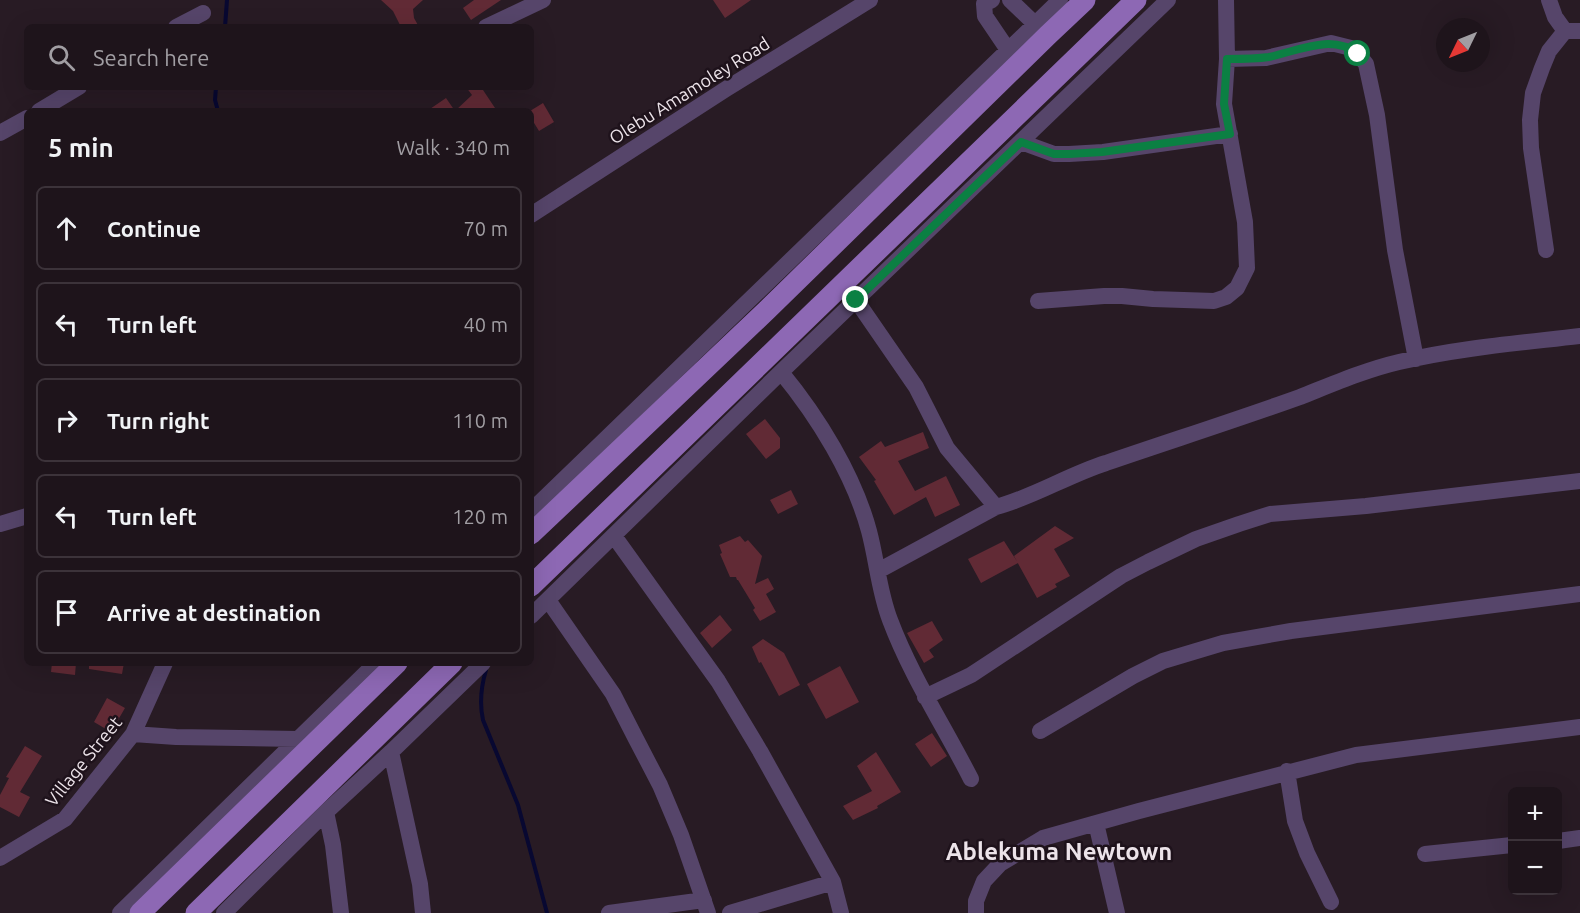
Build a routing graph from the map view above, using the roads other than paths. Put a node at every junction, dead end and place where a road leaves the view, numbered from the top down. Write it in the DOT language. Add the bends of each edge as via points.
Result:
graph roads {
  1 [pos="543,0"];
  2 [pos="870,0"];
  3 [pos="992,0"];
  4 [pos="1010,0"];
  5 [pos="1060,0"];
  6 [pos="1085,0"];
  7 [pos="1136,0"];
  8 [pos="1168,0"];
  9 [pos="1226,0"];
  10 [pos="1549,0"];
  11 [pos="203,13"];
  12 [pos="182,24"];
  13 [pos="492,24"];
  14 [pos="1041,30"];
  15 [pos="1573,31"];
  16 [pos="1008,50"];
  17 [pos="1227,59"];
  18 [pos="1073,61"];
  19 [pos="74,90"];
  20 [pos="44,108"];
  21 [pos="24,120"];
  22 [pos="0,133"];
  23 [pos="1230,134"];
  24 [pos="1021,142"];
  25 [pos="534,213"];
  26 [pos="1546,250"];
  27 [pos="856,300"];
  28 [pos="1038,301"];
  29 [pos="767,310"];
  30 [pos="791,336"];
  31 [pos="1580,336"];
  32 [pos="1416,358"];
  33 [pos="781,372"];
  34 [pos="1580,481"];
  35 [pos="996,507"];
  36 [pos="534,508"];
  37 [pos="24,517"];
  38 [pos="0,524"];
  39 [pos="534,531"];
  40 [pos="614,536"];
  41 [pos="878,571"];
  42 [pos="534,583"];
  43 [pos="1580,594"];
  44 [pos="548,600"];
  45 [pos="534,613"];
  46 [pos="164,666"];
  47 [pos="373,666"];
  48 [pos="395,666"];
  49 [pos="449,666"];
  50 [pos="480,666"];
  51 [pos="925,697"];
  52 [pos="1580,727"];
  53 [pos="1040,731"];
  54 [pos="133,734"];
  55 [pos="298,739"];
  56 [pos="391,752"];
  57 [pos="1287,771"];
  58 [pos="970,779"];
  59 [pos="326,812"];
  60 [pos="1096,823"];
  61 [pos="1580,838"];
  62 [pos="1562,840"];
  63 [pos="1508,845"];
  64 [pos="1425,854"];
  65 [pos="0,858"];
  66 [pos="833,882"];
  67 [pos="1331,902"];
  68 [pos="706,906"];
  69 [pos="120,913"];
  70 [pos="140,913"];
  71 [pos="196,913"];
  72 [pos="224,913"];
  73 [pos="341,913"];
  74 [pos="423,913"];
  75 [pos="609,913"];
  76 [pos="730,913"];
  77 [pos="841,913"];
  78 [pos="976,913"];
  79 [pos="1117,913"];
  1 -- 13 [label="street"];
  2 -- 25 [label="street, Olebu Amamoley Road"];
  3 -- 16 [label="street" via="984,4 985,16"];
  4 -- 14 [label="street"];
  5 -- 14 [label="street"];
  6 -- 14 [label="main road"];
  7 -- 18 [label="main road"];
  8 -- 24 [label="street"];
  9 -- 17 [label="street"];
  10 -- 15 [label="street" via="1555,17"];
  11 -- 12 [label="street"];
  14 -- 16 [label="street"];
  14 -- 18 [label="main road" via="1062,44"];
  14 -- 29 [label="main road"];
  15 -- 26 [label="street" via="1549,51 1533,93 1531,148"];
  16 -- 36 [label="street"];
  17 -- 23 [label="street" via="1224,104"];
  17 -- 32 [label="street" via="1266,57 1331,43 1351,48 1366,64"];
  18 -- 30 [label="main road"];
  19 -- 20 [label="street"];
  21 -- 22 [label="street"];
  23 -- 24 [label="street" via="1069,154 1054,154"];
  23 -- 28 [label="street" via="1245,222 1246,268 1238,288 1214,301 1104,296"];
  24 -- 27 [label="street"];
  27 -- 33 [label="street"];
  27 -- 35 [label="street" via="916,387 947,448"];
  29 -- 30 [label="main road" via="777,328"];
  29 -- 39 [label="main road"];
  30 -- 42 [label="main road"];
  31 -- 32 [label="street"];
  32 -- 35 [label="street" via="1351,376 1100,465"];
  33 -- 40 [label="street"];
  33 -- 41 [label="street" via="831,444 854,490"];
  34 -- 51 [label="street" via="1270,514 1239,524 1196,539 1121,576 978,670"];
  35 -- 41 [label="street"];
  37 -- 38 [label="street"];
  40 -- 44 [label="street"];
  40 -- 66 [label="street" via="718,681"];
  41 -- 51 [label="street" via="890,621"];
  43 -- 53 [label="street" via="1223,643 1163,661"];
  44 -- 45 [label="street"];
  44 -- 68 [label="street" via="613,694 660,785"];
  46 -- 54 [label="street, Village Street"];
  47 -- 55 [label="street"];
  48 -- 70 [label="main road"];
  49 -- 71 [label="main road"];
  50 -- 56 [label="street"];
  51 -- 58 [label="street"];
  52 -- 57 [label="street" via="1356,754"];
  54 -- 55 [label="street"];
  54 -- 65 [label="street, Village Street" via="65,819"];
  55 -- 69 [label="street"];
  56 -- 59 [label="street"];
  56 -- 74 [label="street"];
  57 -- 60 [label="street"];
  57 -- 67 [label="street" via="1295,821"];
  59 -- 72 [label="street"];
  59 -- 73 [label="street"];
  60 -- 78 [label="street" via="1043,838 1000,864 984,881"];
  60 -- 79 [label="street"];
  61 -- 62 [label="street"];
  63 -- 64 [label="street"];
  66 -- 76 [label="street"];
  66 -- 77 [label="street"];
  68 -- 75 [label="street"];
}
